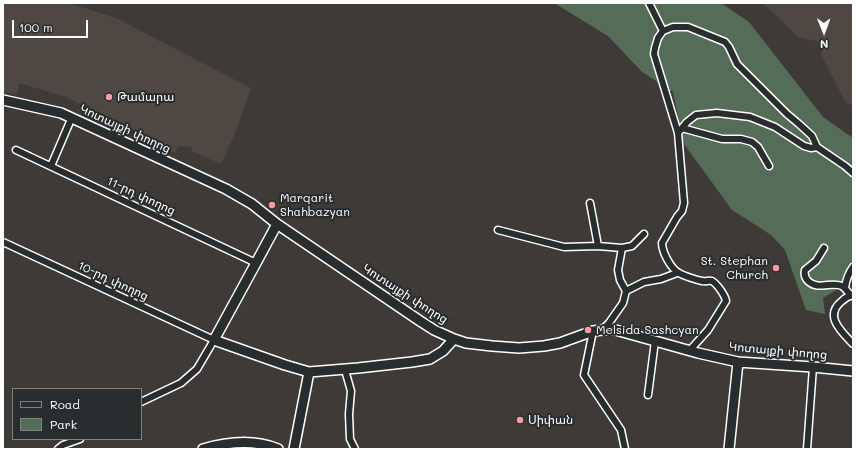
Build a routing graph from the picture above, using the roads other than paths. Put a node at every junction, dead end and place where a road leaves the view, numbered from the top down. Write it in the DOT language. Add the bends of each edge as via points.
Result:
graph roads {
  1 [pos="649,3"];
  2 [pos="663,30"];
  3 [pos="3,100"];
  4 [pos="72,117"];
  5 [pos="680,131"];
  6 [pos="817,147"];
  7 [pos="16,150"];
  8 [pos="51,166"];
  9 [pos="769,166"];
  10 [pos="853,173"];
  11 [pos="590,203"];
  12 [pos="277,224"];
  13 [pos="498,230"];
  14 [pos="644,234"];
  15 [pos="3,242"];
  16 [pos="598,246"];
  17 [pos="622,248"];
  18 [pos="824,248"];
  19 [pos="256,262"];
  20 [pos="853,267"];
  21 [pos="677,272"];
  22 [pos="845,288"];
  23 [pos="626,292"];
  24 [pos="852,295"];
  25 [pos="603,329"];
  26 [pos="593,331"];
  27 [pos="454,339"];
  28 [pos="214,340"];
  29 [pos="655,341"];
  30 [pos="853,344"];
  31 [pos="690,350"];
  32 [pos="738,362"];
  33 [pos="813,367"];
  34 [pos="345,370"];
  35 [pos="853,371"];
  36 [pos="309,372"];
  37 [pos="648,394"];
  38 [pos="142,402"];
  39 [pos="77,440"];
  40 [pos="58,449"];
  41 [pos="203,449"];
  42 [pos="278,449"];
  43 [pos="294,449"];
  44 [pos="355,449"];
  45 [pos="626,449"];
  46 [pos="729,449"];
  47 [pos="807,449"];
  1 -- 2 [label="street"];
  2 -- 5 [label="street" via="654,54"];
  2 -- 6 [label="street" via="688,27 725,42 737,64 812,136"];
  3 -- 4 [label="main road, Կոտայքի փողոց"];
  4 -- 8 [label="street"];
  4 -- 12 [label="main road, Կոտայքի փողոց" via="226,189 252,204"];
  5 -- 6 [label="street" via="686,122 696,115 717,113 750,117 775,127 804,146"];
  5 -- 9 [label="street" via="752,142 758,147"];
  5 -- 21 [label="street" via="684,203 682,211 676,217 662,244 667,259"];
  6 -- 10 [label="street"];
  7 -- 8 [label="street, 11-րդ փողոց"];
  8 -- 19 [label="street, 11-րդ փողոց"];
  11 -- 16 [label="street"];
  12 -- 19 [label="main road"];
  12 -- 27 [label="main road, Կոտայքի փողոց" via="420,321"];
  13 -- 16 [label="street" via="564,247"];
  14 -- 17 [label="street" via="632,246"];
  15 -- 28 [label="street, 10-րդ փողոց"];
  16 -- 17 [label="street"];
  17 -- 23 [label="street" via="618,270"];
  18 -- 22 [label="street" via="816,261 805,270 806,279 819,286 841,285"];
  19 -- 28 [label="main road"];
  20 -- 22 [label="street" via="848,274"];
  21 -- 23 [label="street" via="661,280 644,282"];
  21 -- 31 [label="street" via="716,284 726,301 708,330"];
  22 -- 24 [label="street"];
  23 -- 25 [label="street" via="623,303"];
  24 -- 30 [label="street" via="836,306 834,314 836,324"];
  25 -- 26 [label="main road, Կոտայքի փողոց"];
  25 -- 29 [label="main road, Կոտայքի փողոց" via="612,329"];
  26 -- 27 [label="main road, Կոտայքի փողոց" via="560,343 519,348"];
  26 -- 45 [label="street" via="584,375 621,430"];
  27 -- 34 [label="main road" via="443,351 430,359"];
  28 -- 36 [label="main road"];
  28 -- 38 [label="street" via="197,369 182,383"];
  29 -- 31 [label="main road, Կոտայքի փողոց"];
  29 -- 37 [label="street"];
  31 -- 32 [label="main road, Կոտայքի փողոց"];
  32 -- 33 [label="main road, Կոտայքի փողոց"];
  32 -- 46 [label="main road"];
  33 -- 35 [label="main road, Կոտայքի փողոց"];
  33 -- 47 [label="street"];
  34 -- 36 [label="main road"];
  34 -- 44 [label="street" via="351,391 350,439"];
  36 -- 43 [label="main road"];
  39 -- 40 [label="street"];
  41 -- 42 [label="main road" via="246,442"];
}
